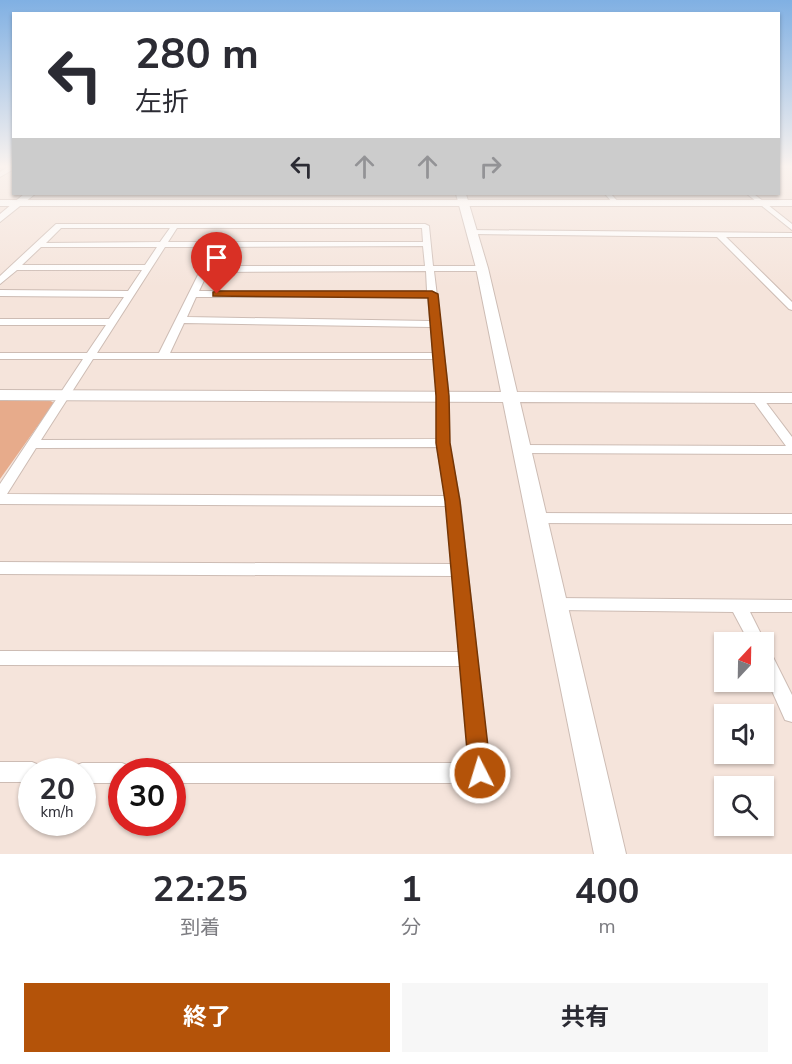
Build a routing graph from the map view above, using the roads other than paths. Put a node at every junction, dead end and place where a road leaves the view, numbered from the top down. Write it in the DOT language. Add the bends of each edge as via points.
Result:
graph roads {
  1 [pos="15,207"];
  2 [pos="466,207"];
  3 [pos="766,207"];
  4 [pos="0,219"];
  5 [pos="175,226"];
  6 [pos="792,228"];
  7 [pos="472,232"];
  8 [pos="719,234"];
  9 [pos="792,235"];
  10 [pos="163,244"];
  11 [pos="217,244"];
  12 [pos="427,244"];
  13 [pos="39,245"];
  14 [pos="15,267"];
  15 [pos="148,268"];
  16 [pos="205,268"];
  17 [pos="430,268"];
  18 [pos="482,268"];
  19 [pos="0,281"];
  20 [pos="0,293"];
  21 [pos="132,294"];
  22 [pos="193,294"];
  23 [pos="432,294"];
  24 [pos="792,307"];
  25 [pos="180,320"];
  26 [pos="0,322"];
  27 [pos="114,322"];
  28 [pos="435,324"];
  29 [pos="0,356"];
  30 [pos="92,356"];
  31 [pos="163,356"];
  32 [pos="439,356"];
  33 [pos="0,395"];
  34 [pos="67,395"];
  35 [pos="443,396"];
  36 [pos="509,396"];
  37 [pos="757,398"];
  38 [pos="792,398"];
  39 [pos="443,443"];
  40 [pos="34,444"];
  41 [pos="791,444"];
  42 [pos="521,450"];
  43 [pos="0,496"];
  44 [pos="453,501"];
  45 [pos="538,518"];
  46 [pos="792,519"];
  47 [pos="0,568"];
  48 [pos="460,570"];
  49 [pos="556,604"];
  50 [pos="738,605"];
  51 [pos="792,606"];
  52 [pos="752,632"];
  53 [pos="0,658"];
  54 [pos="470,659"];
  55 [pos="774,677"];
  56 [pos="792,714"];
  57 [pos="0,772"];
  58 [pos="18,772"];
  59 [pos="186,773"];
  60 [pos="610,854"];
  1 -- 4 [label="street"];
  2 -- 7 [label="street"];
  3 -- 6 [label="street"];
  5 -- 10 [label="street"];
  5 -- 12 [label="street" via="426,226"];
  5 -- 13 [label="street" via="59,226"];
  7 -- 8 [label="street"];
  7 -- 18 [label="street"];
  8 -- 9 [label="street"];
  8 -- 24 [label="street"];
  10 -- 11 [label="street"];
  10 -- 13 [label="street"];
  10 -- 15 [label="street"];
  11 -- 12 [label="street"];
  11 -- 16 [label="street"];
  12 -- 17 [label="street"];
  13 -- 14 [label="street"];
  14 -- 15 [label="street"];
  14 -- 19 [label="street"];
  15 -- 21 [label="street"];
  16 -- 17 [label="street"];
  16 -- 22 [label="street"];
  17 -- 18 [label="street"];
  17 -- 23 [label="street"];
  18 -- 36 [label="street"];
  20 -- 21 [label="street"];
  21 -- 27 [label="street"];
  22 -- 23 [label="street"];
  22 -- 25 [label="street"];
  23 -- 28 [label="street"];
  25 -- 28 [label="street"];
  25 -- 31 [label="street"];
  26 -- 27 [label="street"];
  27 -- 30 [label="street"];
  28 -- 32 [label="street"];
  29 -- 30 [label="street"];
  30 -- 31 [label="street"];
  30 -- 34 [label="street"];
  31 -- 32 [label="street"];
  32 -- 35 [label="street"];
  33 -- 34 [label="street"];
  34 -- 35 [label="street"];
  34 -- 40 [label="street"];
  35 -- 36 [label="street"];
  35 -- 39 [label="street"];
  36 -- 37 [label="street"];
  36 -- 42 [label="street"];
  37 -- 38 [label="street"];
  37 -- 41 [label="street"];
  39 -- 40 [label="street"];
  39 -- 44 [label="street"];
  40 -- 43 [label="street"];
  41 -- 42 [label="street"];
  42 -- 45 [label="street"];
  43 -- 44 [label="street"];
  44 -- 48 [label="street"];
  45 -- 46 [label="street"];
  45 -- 49 [label="street"];
  47 -- 48 [label="street"];
  48 -- 54 [label="street"];
  49 -- 50 [label="street"];
  49 -- 60 [label="street"];
  50 -- 51 [label="street"];
  50 -- 52 [label="street"];
  53 -- 54 [label="street"];
  54 -- 59 [label="street" via="480,773"];
  55 -- 56 [label="street"];
  57 -- 58 [label="street"];
}
